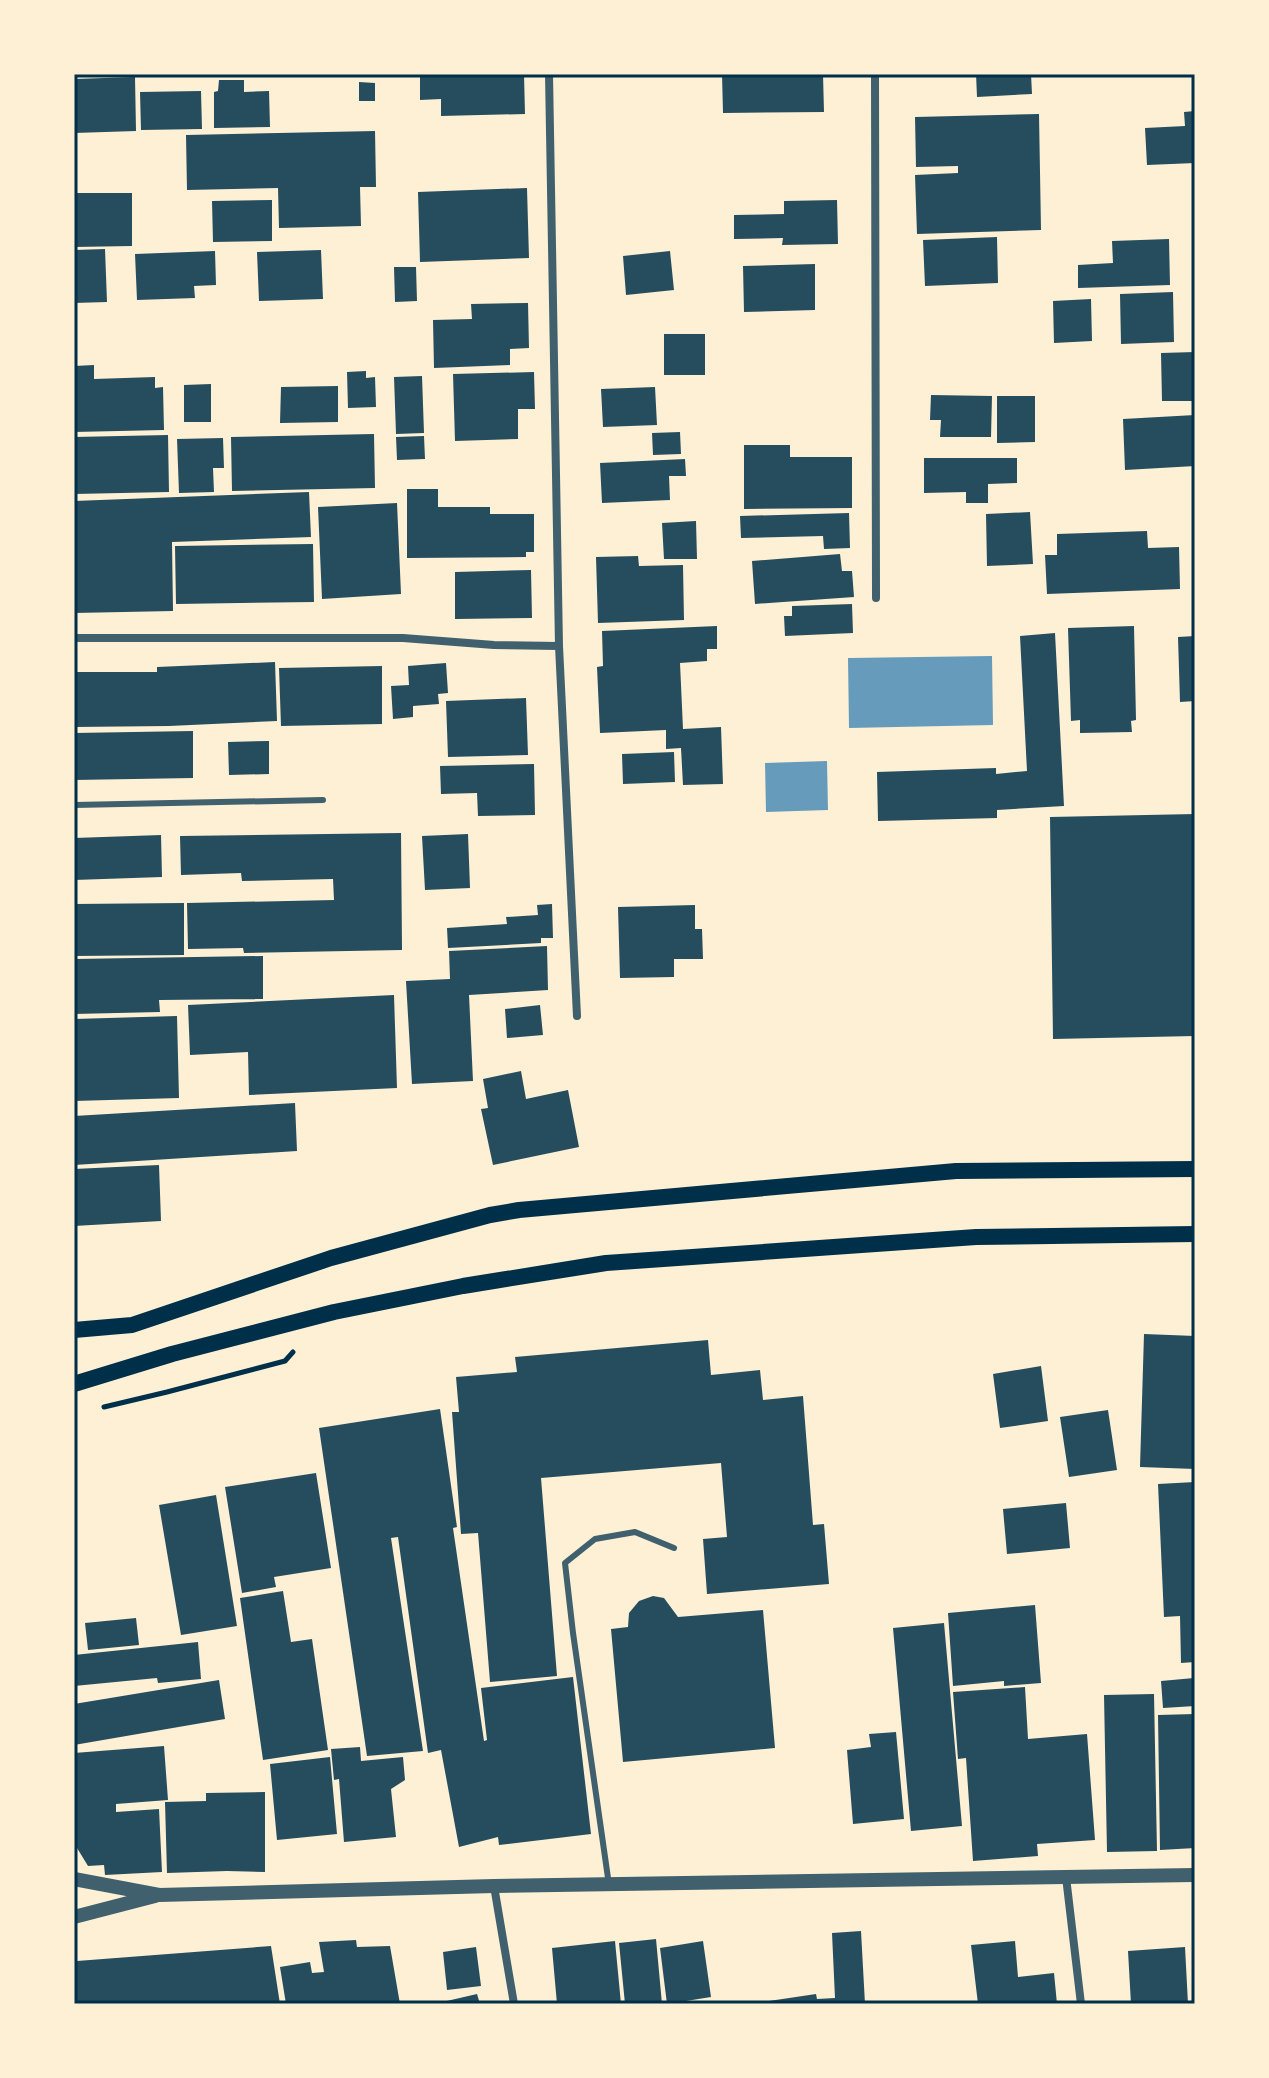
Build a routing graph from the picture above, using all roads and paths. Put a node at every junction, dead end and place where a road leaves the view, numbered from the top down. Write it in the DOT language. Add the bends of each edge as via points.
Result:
graph roads {
  1 [pos="549,74"];
  2 [pos="875,74"];
  3 [pos="876,598"];
  4 [pos="74,638"];
  5 [pos="559,646"];
  6 [pos="323,800"];
  7 [pos="74,805"];
  8 [pos="577,1016"];
  9 [pos="1195,1169"];
  10 [pos="1195,1234"];
  11 [pos="74,1330"];
  12 [pos="74,1384"];
  13 [pos="674,1548"];
  14 [pos="1195,1875"];
  15 [pos="1066,1877"];
  16 [pos="74,1879"];
  17 [pos="609,1885"];
  18 [pos="494,1886"];
  19 [pos="159,1895"];
  20 [pos="74,1917"];
  21 [pos="514,2004"];
  22 [pos="1081,2004"];
  1 -- 5 [label="street"];
  2 -- 3 [label="street"];
  4 -- 5 [label="street" via="403,638"];
  5 -- 8 [label="street"];
  6 -- 7 [label="lane"];
  9 -- 11 [label="main road" via="956,1171 519,1210 331,1258 132,1325"];
  10 -- 12 [label="main road" via="976,1237 606,1263 334,1312"];
  13 -- 17 [label="lane" via="635,1532 595,1539 565,1563"];
  14 -- 15 [label="street"];
  15 -- 17 [label="street"];
  15 -- 22 [label="street"];
  16 -- 19 [label="street"];
  17 -- 18 [label="street"];
  18 -- 19 [label="street"];
  18 -- 21 [label="street"];
  19 -- 20 [label="street"];
}
